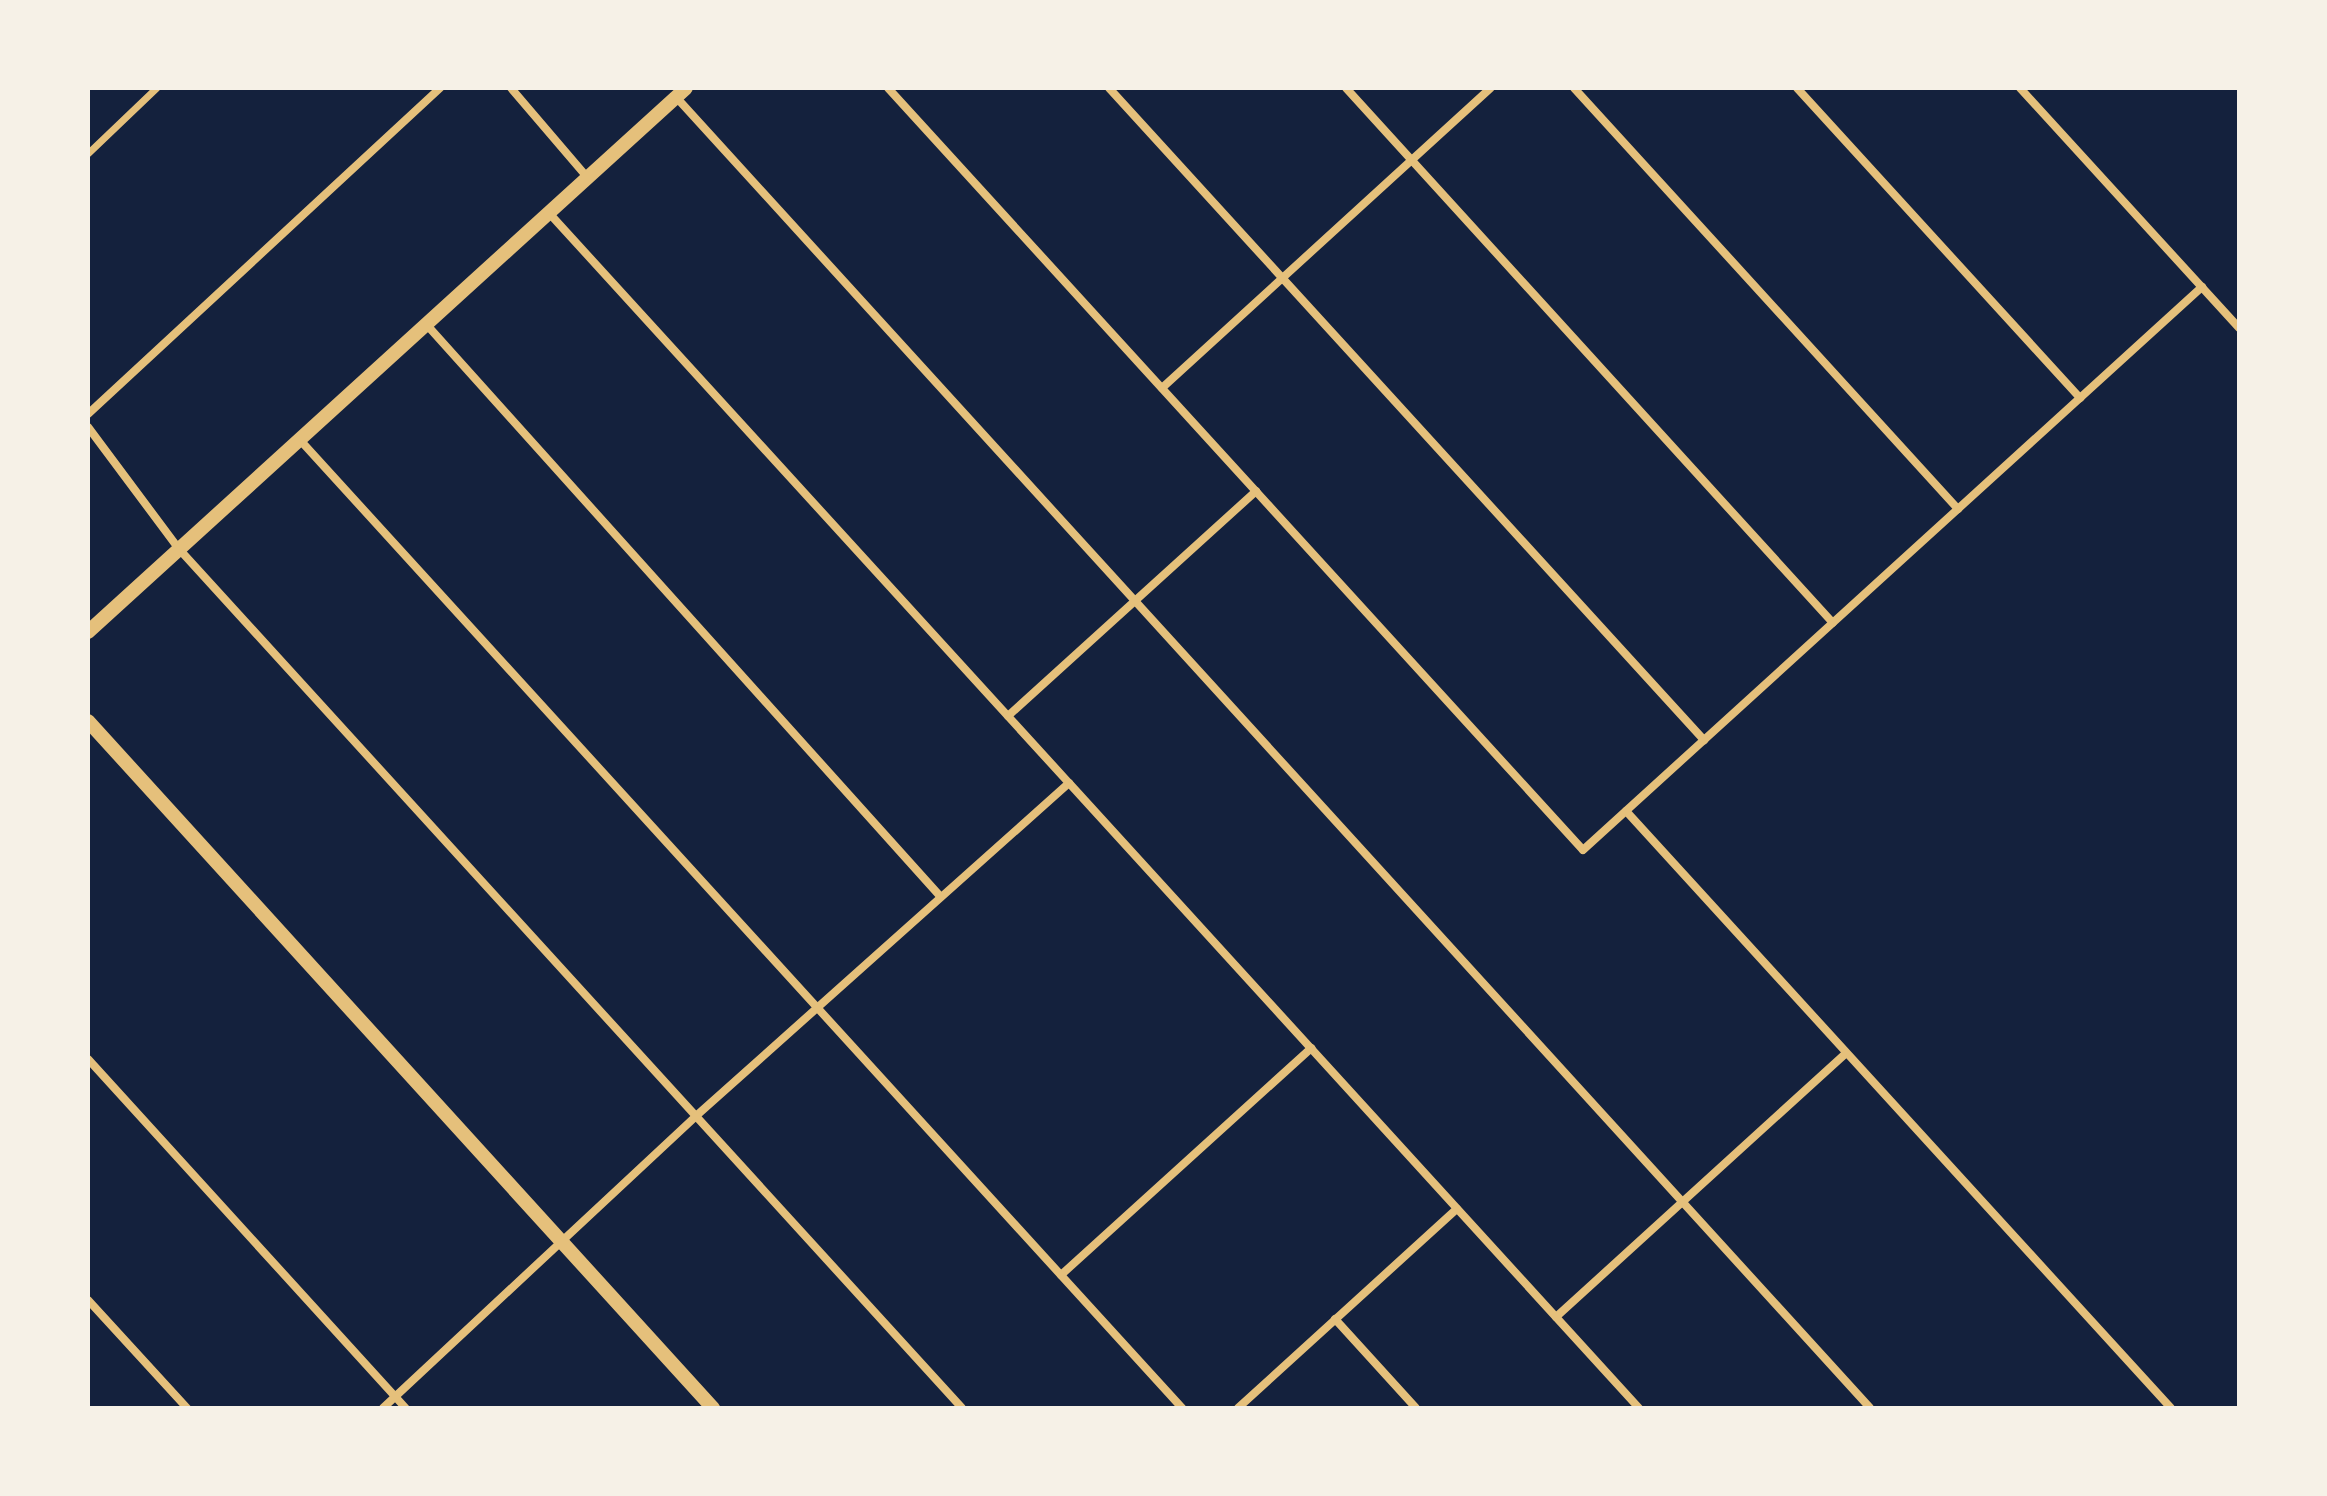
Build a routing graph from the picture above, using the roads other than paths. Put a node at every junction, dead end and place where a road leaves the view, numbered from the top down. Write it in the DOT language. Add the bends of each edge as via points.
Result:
graph roads {
  1 [pos="156,88"];
  2 [pos="440,88"];
  3 [pos="511,88"];
  4 [pos="888,88"];
  5 [pos="1109,88"];
  6 [pos="1346,88"];
  7 [pos="1490,88"];
  8 [pos="1574,88"];
  9 [pos="1797,88"];
  10 [pos="2020,88"];
  11 [pos="681,92"];
  12 [pos="88,153"];
  13 [pos="1411,160"];
  14 [pos="588,178"];
  15 [pos="549,213"];
  16 [pos="1282,278"];
  17 [pos="2202,287"];
  18 [pos="426,324"];
  19 [pos="2239,328"];
  20 [pos="1162,388"];
  21 [pos="2080,398"];
  22 [pos="88,414"];
  23 [pos="88,427"];
  24 [pos="300,440"];
  25 [pos="1256,491"];
  26 [pos="1958,509"];
  27 [pos="179,549"];
  28 [pos="1135,601"];
  29 [pos="1833,623"];
  30 [pos="88,632"];
  31 [pos="1008,716"];
  32 [pos="88,721"];
  33 [pos="1704,740"];
  34 [pos="1069,783"];
  35 [pos="1626,811"];
  36 [pos="940,896"];
  37 [pos="820,1010"];
  38 [pos="1311,1048"];
  39 [pos="1846,1053"];
  40 [pos="88,1059"];
  41 [pos="696,1116"];
  42 [pos="1682,1201"];
  43 [pos="1457,1209"];
  44 [pos="563,1243"];
  45 [pos="1061,1275"];
  46 [pos="88,1300"];
  47 [pos="1556,1317"];
  48 [pos="1335,1319"];
  49 [pos="396,1397"];
  50 [pos="187,1408"];
  51 [pos="383,1408"];
  52 [pos="406,1408"];
  53 [pos="713,1408"];
  54 [pos="962,1408"];
  55 [pos="1182,1408"];
  56 [pos="1238,1408"];
  57 [pos="1416,1408"];
  58 [pos="1639,1408"];
  59 [pos="1870,1408"];
  60 [pos="2171,1408"];
  1 -- 12 [label="street"];
  2 -- 22 [label="street"];
  3 -- 14 [label="street"];
  4 -- 20 [label="street"];
  5 -- 16 [label="street"];
  6 -- 13 [label="street"];
  7 -- 13 [label="street"];
  8 -- 26 [label="street"];
  9 -- 21 [label="street"];
  10 -- 17 [label="street"];
  11 -- 14 [label="street"];
  11 -- 28 [label="street"];
  13 -- 16 [label="street"];
  13 -- 29 [label="street"];
  14 -- 15 [label="street"];
  15 -- 18 [label="street"];
  15 -- 31 [label="street"];
  16 -- 20 [label="street"];
  16 -- 33 [label="street"];
  17 -- 19 [label="street"];
  17 -- 21 [label="street"];
  18 -- 24 [label="street"];
  18 -- 36 [label="street"];
  20 -- 25 [label="street"];
  21 -- 26 [label="street"];
  23 -- 27 [label="street"];
  24 -- 27 [label="street"];
  24 -- 37 [label="street"];
  25 -- 28 [label="street"];
  25 -- 35 [label="street" via="1583,850"];
  26 -- 29 [label="street"];
  27 -- 30 [label="street"];
  27 -- 41 [label="street"];
  28 -- 31 [label="street"];
  28 -- 42 [label="street"];
  29 -- 33 [label="street"];
  31 -- 34 [label="street"];
  32 -- 44 [label="street"];
  33 -- 35 [label="street"];
  34 -- 36 [label="street"];
  34 -- 38 [label="street"];
  35 -- 39 [label="street"];
  36 -- 37 [label="street"];
  37 -- 41 [label="street"];
  37 -- 45 [label="street"];
  38 -- 43 [label="street"];
  38 -- 45 [label="street"];
  39 -- 42 [label="street"];
  39 -- 60 [label="street"];
  40 -- 49 [label="street"];
  41 -- 44 [label="street"];
  41 -- 54 [label="street"];
  42 -- 47 [label="street"];
  42 -- 59 [label="street"];
  43 -- 47 [label="street"];
  43 -- 48 [label="street"];
  44 -- 49 [label="street"];
  44 -- 53 [label="street"];
  45 -- 55 [label="street"];
  46 -- 50 [label="street"];
  47 -- 58 [label="street"];
  48 -- 56 [label="street"];
  48 -- 57 [label="street"];
  49 -- 51 [label="street"];
  49 -- 52 [label="street"];
}
